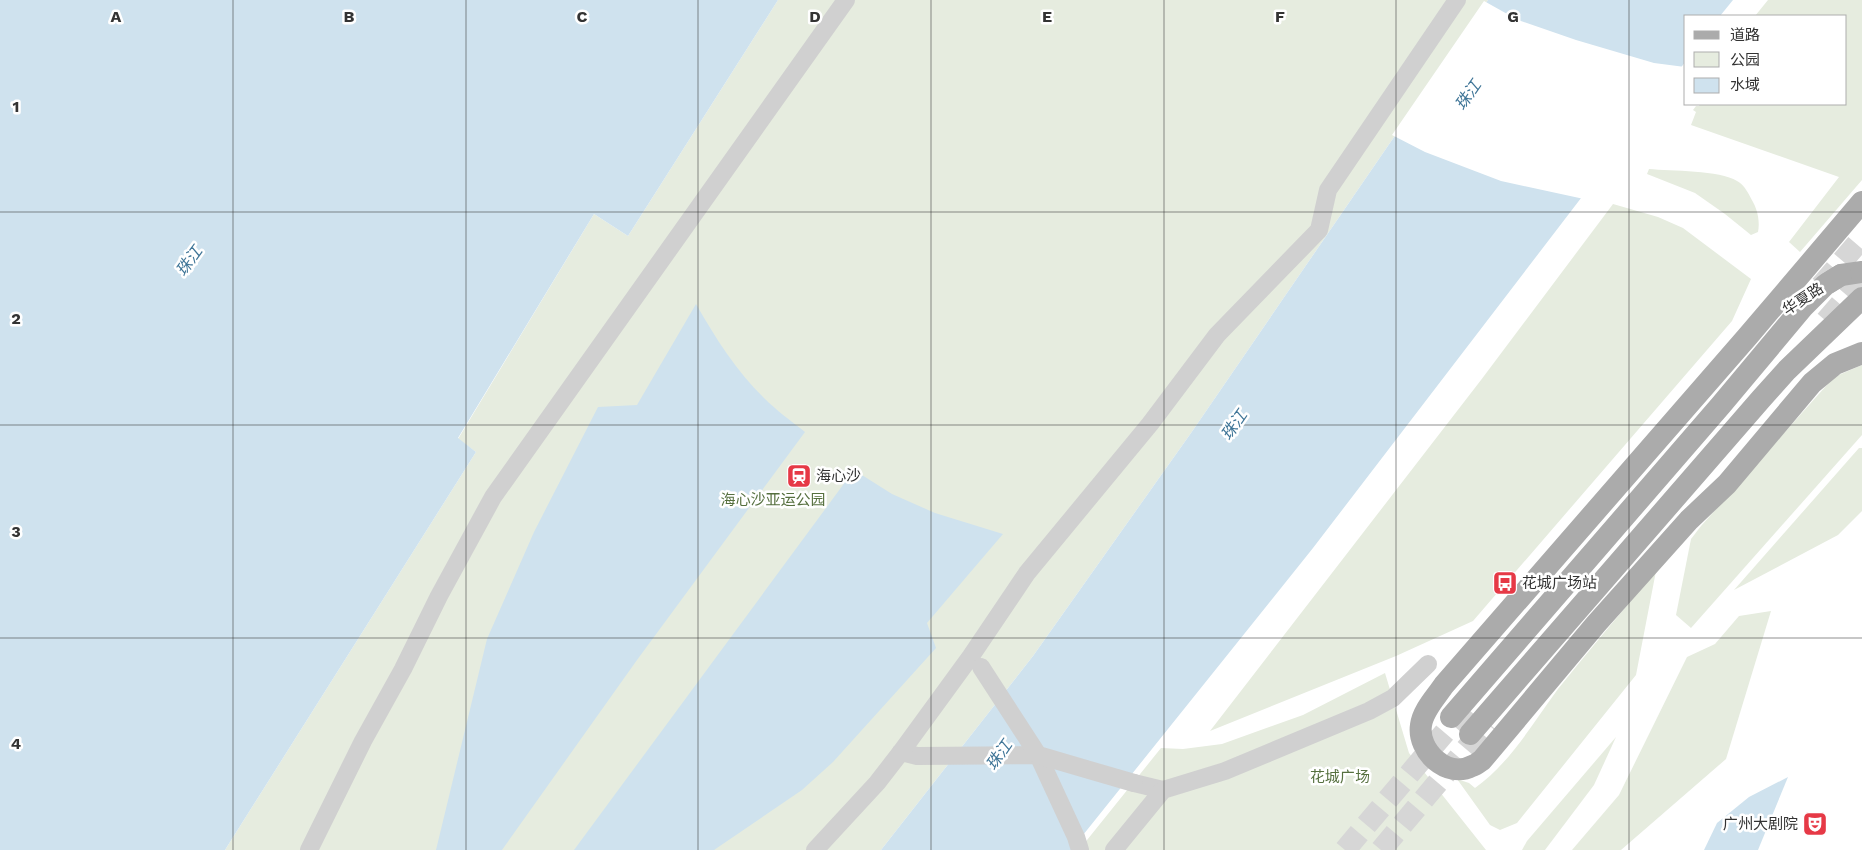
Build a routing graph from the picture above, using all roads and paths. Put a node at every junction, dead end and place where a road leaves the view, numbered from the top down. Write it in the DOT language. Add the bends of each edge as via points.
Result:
graph roads {
  1 [pos="846,0"];
  2 [pos="1457,0"];
  3 [pos="1862,202"];
  4 [pos="1806,269"];
  5 [pos="1852,273"];
  6 [pos="1862,298"];
  7 [pos="1786,310"];
  8 [pos="1748,336"];
  9 [pos="1862,340"];
  10 [pos="1767,350"];
  11 [pos="1862,353"];
  12 [pos="1787,370"];
  13 [pos="976,661"];
  14 [pos="1428,664"];
  15 [pos="1451,717"];
  16 [pos="1470,734"];
  17 [pos="909,754"];
  18 [pos="1038,756"];
  19 [pos="1163,790"];
  20 [pos="309,850"];
  21 [pos="815,850"];
  22 [pos="1080,850"];
  23 [pos="1114,850"];
  1 -- 20 [label="street" via="493,497"];
  2 -- 13 [label="street" via="1328,190 1318,230 1217,335 1150,424 1028,573"];
  3 -- 4 [label="main road"];
  4 -- 7 [label="main road"];
  4 -- 8 [label="main road"];
  5 -- 7 [label="main road, 华夏路" via="1818,288"];
  5 -- 10 [label="main road" via="1825,285"];
  6 -- 12 [label="main road"];
  7 -- 8 [label="main road, 华夏路"];
  7 -- 10 [label="main road"];
  8 -- 11 [label="main road" via="1444,685 1421,726 1421,737 1430,756 1440,764 1460,769 1472,767 1482,760 1596,624 1689,520 1728,484 1812,382 1835,364"];
  9 -- 12 [label="main road" via="1819,353"];
  10 -- 15 [label="main road"];
  12 -- 16 [label="main road"];
  13 -- 17 [label="street"];
  13 -- 18 [label="street, bridge"];
  14 -- 19 [label="street" via="1392,698 1370,712 1225,771"];
  17 -- 18 [label="street"];
  17 -- 21 [label="street" via="877,783"];
  18 -- 19 [label="street, bridge"];
  18 -- 22 [label="street"];
  19 -- 23 [label="street"];
}
